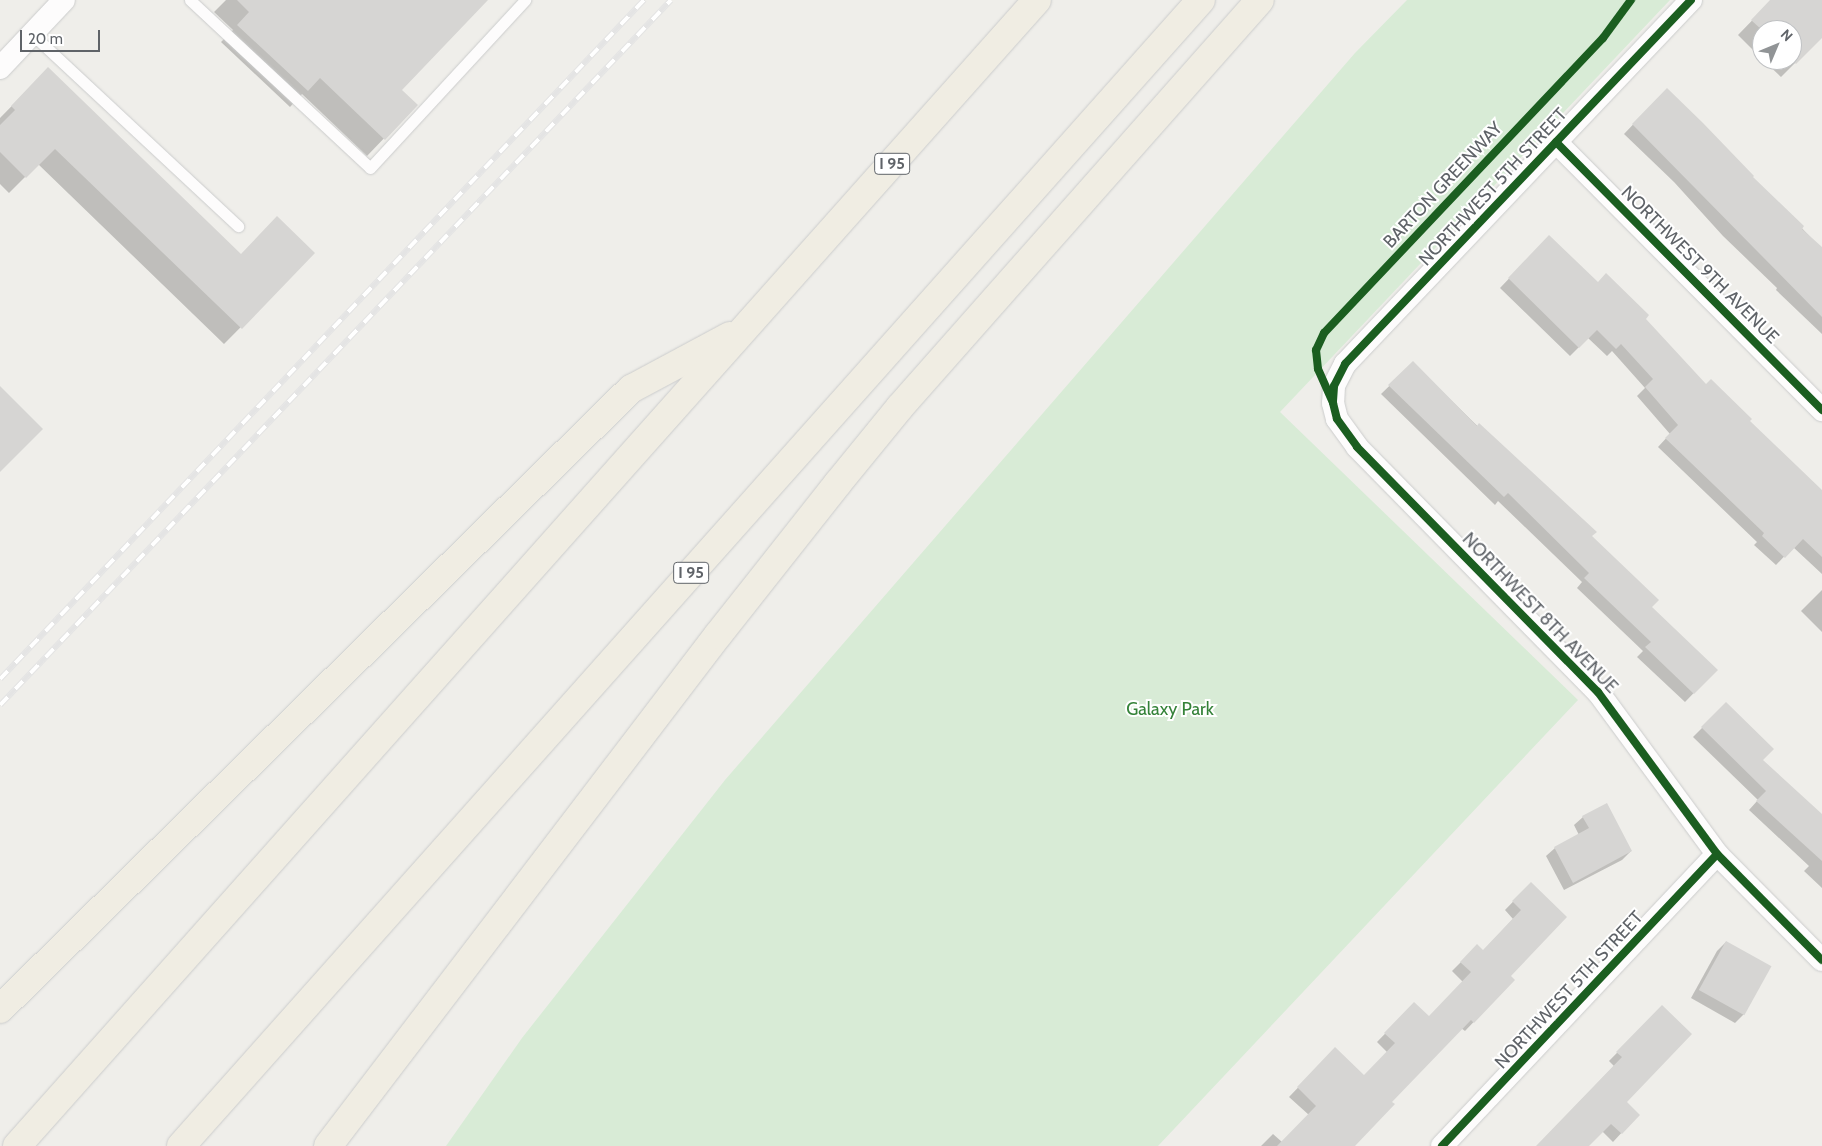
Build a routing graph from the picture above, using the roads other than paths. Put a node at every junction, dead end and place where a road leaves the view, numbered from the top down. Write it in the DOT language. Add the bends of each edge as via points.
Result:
graph roads {
  1 [pos="64,0"];
  2 [pos="190,0"];
  3 [pos="525,0"];
  4 [pos="1037,0"];
  5 [pos="1201,0"];
  6 [pos="1260,0"];
  7 [pos="1691,0"];
  8 [pos="32,34"];
  9 [pos="0,68"];
  10 [pos="1556,142"];
  11 [pos="238,226"];
  12 [pos="747,327"];
  13 [pos="1333,403"];
  14 [pos="1822,410"];
  15 [pos="1717,854"];
  16 [pos="1822,960"];
  17 [pos="0,1009"];
  18 [pos="17,1146"];
  19 [pos="181,1146"];
  20 [pos="328,1146"];
  21 [pos="1442,1146"];
  1 -- 8 [label="street"];
  2 -- 3 [label="lane" via="370,168"];
  4 -- 12 [label="highway, I 95"];
  5 -- 19 [label="highway, I 95"];
  6 -- 20 [label="highway" via="869,445 718,635"];
  7 -- 10 [label="street, NORTHWEST 5TH STREET"];
  8 -- 9 [label="street"];
  8 -- 11 [label="lane"];
  10 -- 13 [label="street, NORTHWEST 5TH STREET" via="1345,364 1334,386"];
  10 -- 14 [label="street, NORTHWEST 9TH AVENUE"];
  12 -- 17 [label="highway" via="630,389"];
  12 -- 18 [label="highway, I 95"];
  13 -- 15 [label="street, NORTHWEST 8TH AVENUE" via="1337,419 1357,447 1598,692"];
  15 -- 16 [label="street, NORTHWEST 8TH AVENUE"];
  15 -- 21 [label="street, NORTHWEST 5TH STREET"];
}
